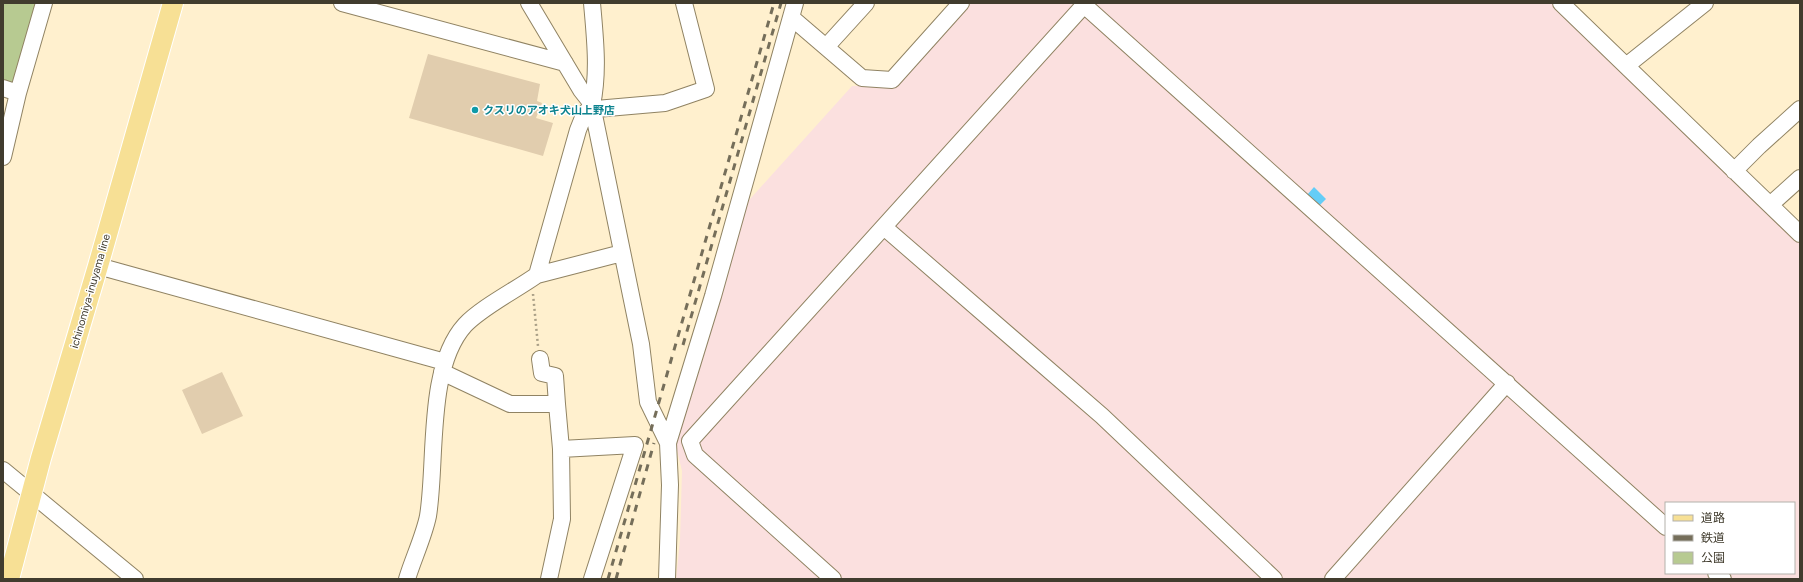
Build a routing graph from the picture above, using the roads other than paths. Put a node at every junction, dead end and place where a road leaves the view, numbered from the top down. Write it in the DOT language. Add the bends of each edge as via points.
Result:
graph roads {
  1 [pos="44,3"];
  2 [pos="173,3"];
  3 [pos="342,3"];
  4 [pos="529,3"];
  5 [pos="592,3"];
  6 [pos="684,3"];
  7 [pos="866,3"];
  8 [pos="961,3"];
  9 [pos="1561,3"];
  10 [pos="1705,3"];
  11 [pos="1085,4"];
  12 [pos="795,9"];
  13 [pos="826,47"];
  14 [pos="565,64"];
  15 [pos="1626,66"];
  16 [pos="3,88"];
  17 [pos="18,93"];
  18 [pos="592,106"];
  19 [pos="1800,109"];
  20 [pos="3,151"];
  21 [pos="1734,171"];
  22 [pos="1800,178"];
  23 [pos="1770,205"];
  24 [pos="884,228"];
  25 [pos="1800,234"];
  26 [pos="622,253"];
  27 [pos="98,266"];
  28 [pos="535,277"];
  29 [pos="540,359"];
  30 [pos="444,367"];
  31 [pos="1507,383"];
  32 [pos="557,404"];
  33 [pos="668,442"];
  34 [pos="561,449"];
  35 [pos="3,470"];
  36 [pos="31,495"];
  37 [pos="1665,527"];
  38 [pos="132,578"];
  39 [pos="9,579"];
  40 [pos="407,579"];
  41 [pos="549,579"];
  42 [pos="592,579"];
  43 [pos="667,579"];
  44 [pos="832,579"];
  45 [pos="1274,579"];
  46 [pos="1333,579"];
  1 -- 17 [label="street"];
  2 -- 27 [label="main road, ichinomiya-inuyama line"];
  3 -- 14 [label="street"];
  4 -- 14 [label="street"];
  5 -- 18 [label="street" via="596,86"];
  6 -- 18 [label="street" via="706,89 665,103 596,109"];
  7 -- 13 [label="street"];
  8 -- 13 [label="street" via="892,80 862,78"];
  9 -- 15 [label="street"];
  10 -- 15 [label="street"];
  11 -- 24 [label="street"];
  11 -- 31 [label="street"];
  12 -- 13 [label="street"];
  12 -- 33 [label="street" via="770,89 713,296"];
  14 -- 18 [label="street"];
  15 -- 21 [label="street"];
  16 -- 17 [label="street"];
  17 -- 20 [label="street"];
  18 -- 26 [label="street"];
  18 -- 28 [label="street" via="584,115 578,130"];
  19 -- 21 [label="street"];
  21 -- 23 [label="street"];
  22 -- 23 [label="street"];
  23 -- 25 [label="street"];
  24 -- 44 [label="street" via="690,441 695,455"];
  24 -- 45 [label="street" via="1102,416"];
  26 -- 28 [label="street"];
  26 -- 33 [label="street" via="641,344 648,402"];
  27 -- 30 [label="street"];
  27 -- 36 [label="main road, ichinomiya-inuyama line"];
  28 -- 30 [label="street" via="466,324 451,347"];
  29 -- 32 [label="street" via="542,373 555,376"];
  30 -- 32 [label="street" via="510,404"];
  30 -- 40 [label="street" via="439,385 428,516"];
  31 -- 37 [label="street"];
  31 -- 46 [label="street"];
  32 -- 34 [label="street"];
  33 -- 43 [label="street" via="670,485"];
  34 -- 41 [label="street" via="562,519"];
  34 -- 42 [label="street" via="635,445"];
  35 -- 36 [label="street"];
  36 -- 38 [label="street"];
  36 -- 39 [label="main road, ichinomiya-inuyama line"];
}
